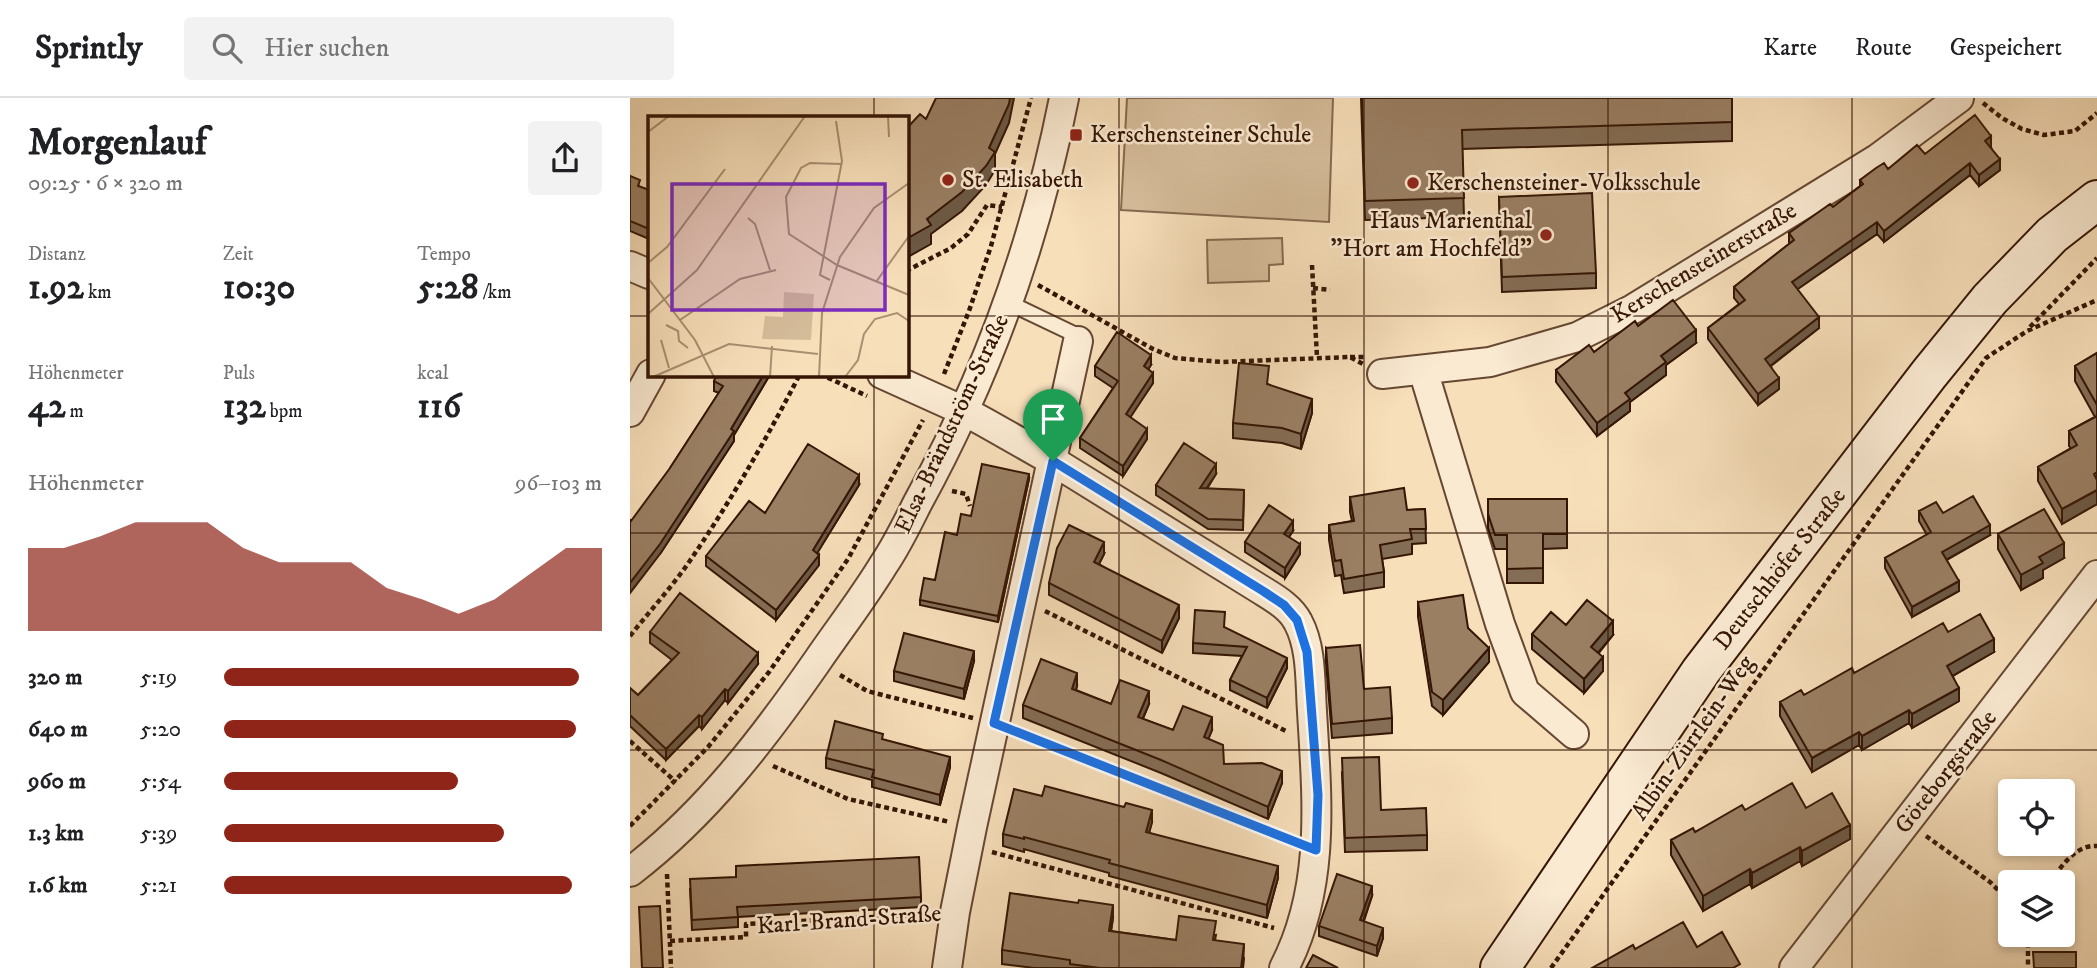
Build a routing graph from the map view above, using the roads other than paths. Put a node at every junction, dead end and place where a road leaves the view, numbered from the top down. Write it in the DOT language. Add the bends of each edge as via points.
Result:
graph roads {
  1 [pos="1064,98"];
  2 [pos="1959,98"];
  3 [pos="2097,201"];
  4 [pos="630,266"];
  5 [pos="648,274"];
  6 [pos="1013,290"];
  7 [pos="1078,341"];
  8 [pos="1380,365"];
  9 [pos="1423,370"];
  10 [pos="650,376"];
  11 [pos="886,376"];
  12 [pos="964,411"];
  13 [pos="630,412"];
  14 [pos="1053,461"];
  15 [pos="2097,576"];
  16 [pos="1574,734"];
  17 [pos="630,872"];
  18 [pos="947,968"];
  19 [pos="1284,968"];
  20 [pos="1500,968"];
  21 [pos="1794,968"];
  1 -- 6 [label="street, Elsa-Brändström-Straße"];
  2 -- 9 [label="street, Kerschensteinerstraße" via="1877,159 1633,309 1577,337 1527,352 1490,362"];
  3 -- 20 [label="main road, Deutschhöfer Straße" via="2052,235 1990,299 1929,374 1701,671"];
  4 -- 5 [label="street"];
  6 -- 7 [label="lane"];
  6 -- 12 [label="street, Elsa-Brändström-Straße"];
  7 -- 14 [label="street, Karl-Brand-Straße"];
  8 -- 9 [label="street, Kerschensteinerstraße"];
  9 -- 16 [label="street" via="1525,692"];
  10 -- 13 [label="street"];
  11 -- 12 [label="street"];
  12 -- 14 [label="street"];
  12 -- 17 [label="street, Elsa-Brändström-Straße" via="885,563 802,684 707,802"];
  14 -- 18 [label="street, Karl-Brand-Straße" via="954,912"];
  14 -- 19 [label="street" via="1284,605 1297,620 1307,652 1318,795 1316,850 1308,902"];
  15 -- 21 [label="street, Göteborgstraße"];
}
